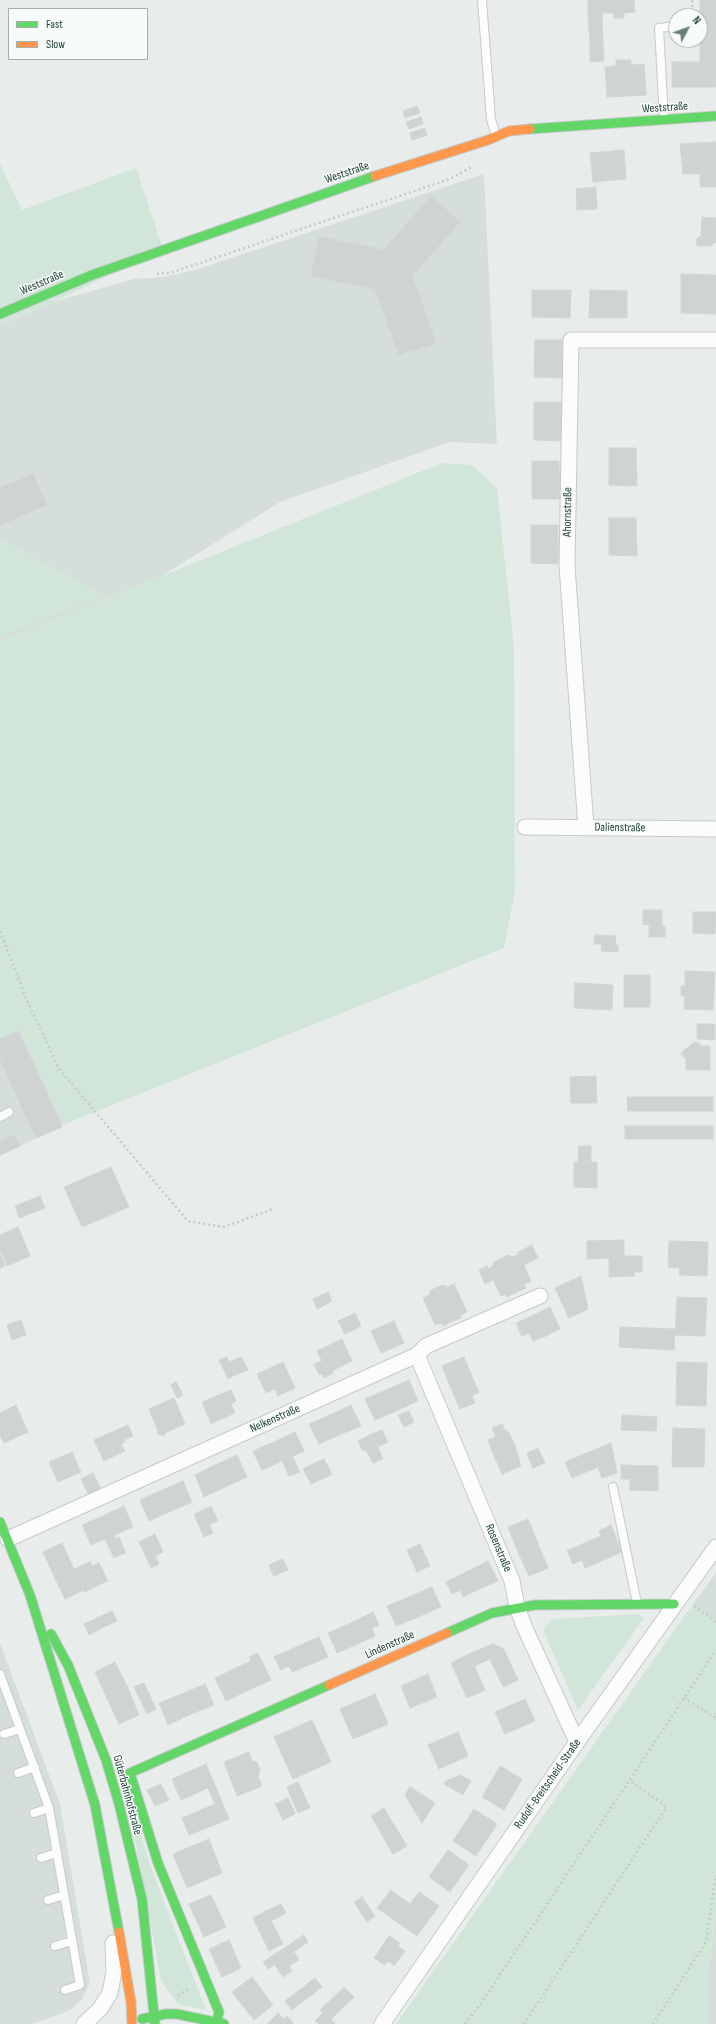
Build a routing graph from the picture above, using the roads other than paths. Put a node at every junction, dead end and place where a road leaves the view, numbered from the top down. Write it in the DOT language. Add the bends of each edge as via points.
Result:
graph roads {
  1 [pos="482,0"];
  2 [pos="668,27"];
  3 [pos="716,116"];
  4 [pos="664,120"];
  5 [pos="496,137"];
  6 [pos="0,314"];
  7 [pos="716,340"];
  8 [pos="525,827"];
  9 [pos="586,827"];
  10 [pos="716,829"];
  11 [pos="9,1112"];
  12 [pos="0,1117"];
  13 [pos="540,1296"];
  14 [pos="416,1356"];
  15 [pos="613,1487"];
  16 [pos="0,1523"];
  17 [pos="8,1539"];
  18 [pos="716,1547"];
  19 [pos="30,1594"];
  20 [pos="677,1600"];
  21 [pos="637,1604"];
  22 [pos="517,1607"];
  23 [pos="0,1674"];
  24 [pos="3,1690"];
  25 [pos="20,1729"];
  26 [pos="4,1734"];
  27 [pos="577,1742"];
  28 [pos="35,1767"];
  29 [pos="18,1773"];
  30 [pos="130,1773"];
  31 [pos="49,1808"];
  32 [pos="34,1813"];
  33 [pos="57,1853"];
  34 [pos="41,1858"];
  35 [pos="110,1878"];
  36 [pos="64,1895"];
  37 [pos="48,1900"];
  38 [pos="72,1941"];
  39 [pos="55,1946"];
  40 [pos="65,1990"];
  41 [pos="155,2020"];
  42 [pos="128,2023"];
  43 [pos="220,2023"];
  44 [pos="84,2024"];
  45 [pos="382,2024"];
  1 -- 5 [label="lane" via="491,119"];
  2 -- 4 [label="lane" via="658,28"];
  3 -- 4 [label="street, Weststraße"];
  4 -- 5 [label="street, Weststraße" via="509,131"];
  5 -- 6 [label="street, Weststraße" via="156,252 92,275"];
  7 -- 9 [label="street, Ahornstraße" via="571,340 567,566"];
  8 -- 9 [label="street, Dalienstraße"];
  9 -- 10 [label="street, Dalienstraße"];
  11 -- 12 [label="lane"];
  13 -- 14 [label="street, Nelkenstraße" via="426,1346"];
  14 -- 17 [label="street, Nelkenstraße"];
  14 -- 22 [label="street, Rosenstraße" via="512,1581"];
  15 -- 21 [label="lane"];
  16 -- 17 [label="street, Güterbahnhofstraße"];
  17 -- 19 [label="street, Güterbahnhofstraße"];
  18 -- 20 [label="street, Rudolf-Breitscheid-Straße"];
  19 -- 35 [label="street, Güterbahnhofstraße" via="95,1805"];
  19 -- 41 [label="street, Güterbahnhofstraße" via="68,1665 106,1760 142,1898"];
  20 -- 21 [label="street, Lindenstraße"];
  20 -- 27 [label="street, Rudolf-Breitscheid-Straße"];
  21 -- 22 [label="street, Lindenstraße"];
  22 -- 27 [label="street, Rosenstraße"];
  22 -- 30 [label="street, Lindenstraße" via="492,1613"];
  23 -- 24 [label="lane"];
  24 -- 25 [label="lane"];
  25 -- 26 [label="lane"];
  25 -- 28 [label="lane"];
  27 -- 45 [label="street, Rudolf-Breitscheid-Straße"];
  28 -- 29 [label="lane"];
  28 -- 31 [label="lane"];
  30 -- 43 [label="street, Güterbahnhofstraße" via="158,1863 219,2012"];
  31 -- 32 [label="lane"];
  31 -- 33 [label="lane"];
  33 -- 34 [label="lane"];
  33 -- 36 [label="lane"];
  35 -- 42 [label="street, Güterbahnhofstraße" via="131,2002"];
  35 -- 44 [label="street" via="114,1971 110,1993 100,2009"];
  36 -- 37 [label="lane"];
  36 -- 38 [label="lane"];
  38 -- 39 [label="lane"];
  38 -- 40 [label="lane" via="80,1985"];
  41 -- 42 [label="street, Güterbahnhofstraße"];
  41 -- 43 [label="street, Güterbahnhofstraße" via="177,2014"];
}
